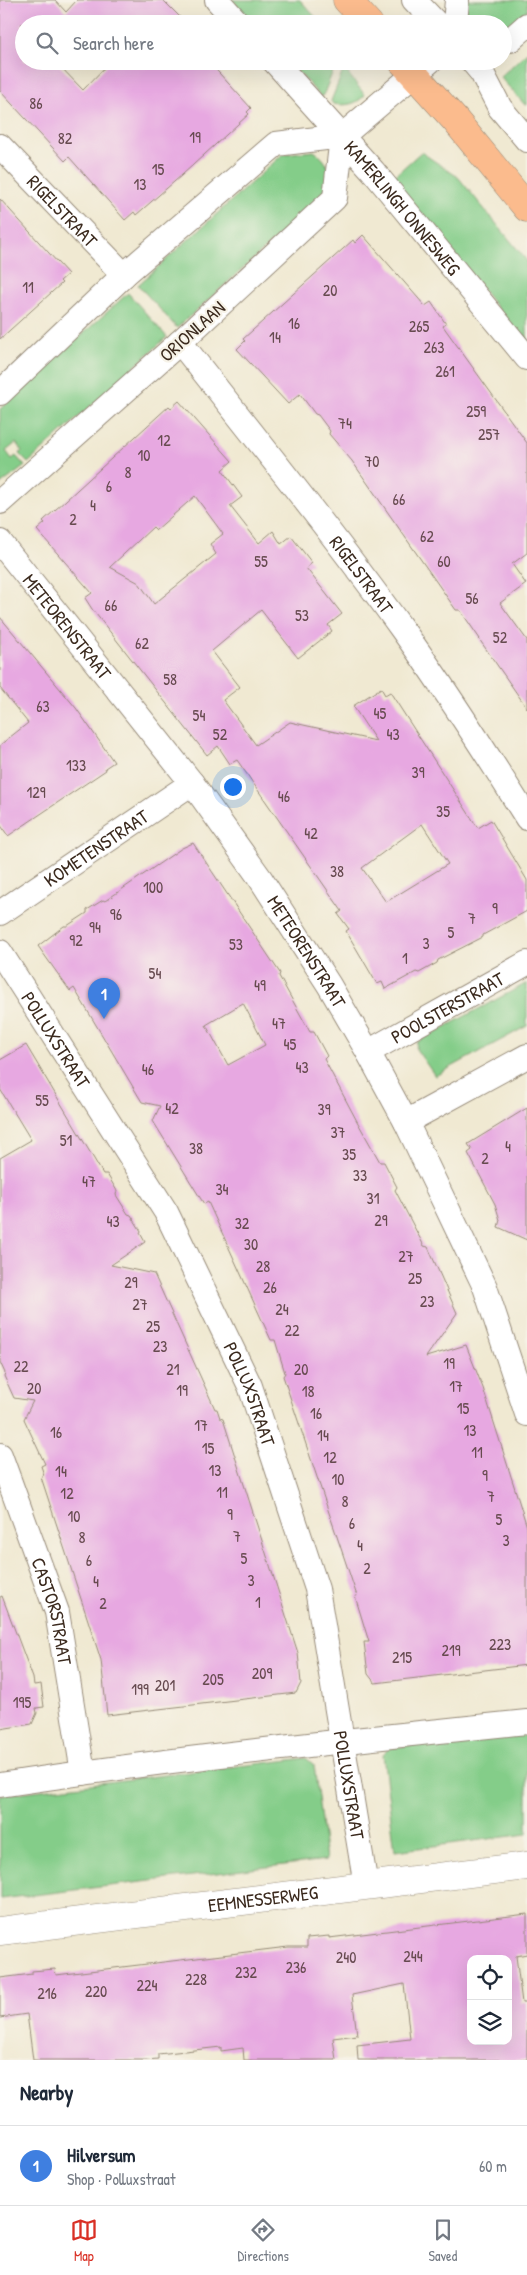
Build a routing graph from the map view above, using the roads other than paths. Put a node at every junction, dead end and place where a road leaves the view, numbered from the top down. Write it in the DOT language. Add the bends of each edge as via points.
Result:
graph roads {
  1 [pos="217,0"];
  2 [pos="348,0"];
  3 [pos="414,0"];
  4 [pos="457,0"];
  5 [pos="231,15"];
  6 [pos="362,15"];
  7 [pos="428,15"];
  8 [pos="456,15"];
  9 [pos="527,25"];
  10 [pos="512,38"];
  11 [pos="282,70"];
  12 [pos="411,70"];
  13 [pos="418,70"];
  14 [pos="480,70"];
  15 [pos="342,136"];
  16 [pos="527,140"];
  17 [pos="0,146"];
  18 [pos="527,208"];
  19 [pos="124,275"];
  20 [pos="180,342"];
  21 [pos="527,358"];
  22 [pos="0,393"];
  23 [pos="0,502"];
  24 [pos="0,542"];
  25 [pos="192,783"];
  26 [pos="527,818"];
  27 [pos="0,913"];
  28 [pos="0,952"];
  29 [pos="527,962"];
  30 [pos="368,1052"];
  31 [pos="527,1056"];
  32 [pos="406,1122"];
  33 [pos="527,1414"];
  34 [pos="0,1455"];
  35 [pos="527,1722"];
  36 [pos="342,1741"];
  37 [pos="82,1773"];
  38 [pos="0,1785"];
  39 [pos="527,1866"];
  40 [pos="366,1886"];
  41 [pos="0,1931"];
  1 -- 5 [label="street"];
  2 -- 6 [label="main road"];
  3 -- 7 [label="street"];
  4 -- 8 [label="street"];
  9 -- 10 [label="street"];
  11 -- 15 [label="street, KAMERLINGH ONNESWEG"];
  12 -- 15 [label="street"];
  13 -- 18 [label="main road"];
  14 -- 16 [label="street" via="500,108"];
  15 -- 19 [label="street" via="276,144"];
  15 -- 20 [label="street, ORIONLAAN" via="335,198"];
  15 -- 21 [label="street, KAMERLINGH ONNESWEG"];
  17 -- 19 [label="street, RIGELSTRAAT"];
  19 -- 22 [label="street"];
  20 -- 23 [label="street, ORIONLAAN"];
  20 -- 26 [label="street, RIGELSTRAAT" via="287,476 402,630"];
  24 -- 25 [label="street, METEORENSTRAAT"];
  25 -- 27 [label="street, KOMETENSTRAAT"];
  25 -- 30 [label="street, METEORENSTRAAT" via="260,878"];
  28 -- 36 [label="street, POLLUXSTRAAT" via="166,1212 250,1386 317,1589"];
  29 -- 30 [label="street, POOLSTERSTRAAT"];
  30 -- 32 [label="street, METEORENSTRAAT"];
  31 -- 32 [label="street"];
  32 -- 33 [label="street, METEORENSTRAAT" via="485,1287"];
  34 -- 37 [label="street, CASTORSTRAAT" via="56,1612"];
  35 -- 36 [label="street"];
  36 -- 37 [label="street"];
  36 -- 40 [label="street, POLLUXSTRAAT"];
  37 -- 38 [label="street"];
  39 -- 40 [label="street, EEMNESSERWEG"];
  40 -- 41 [label="street, EEMNESSERWEG"];
}
